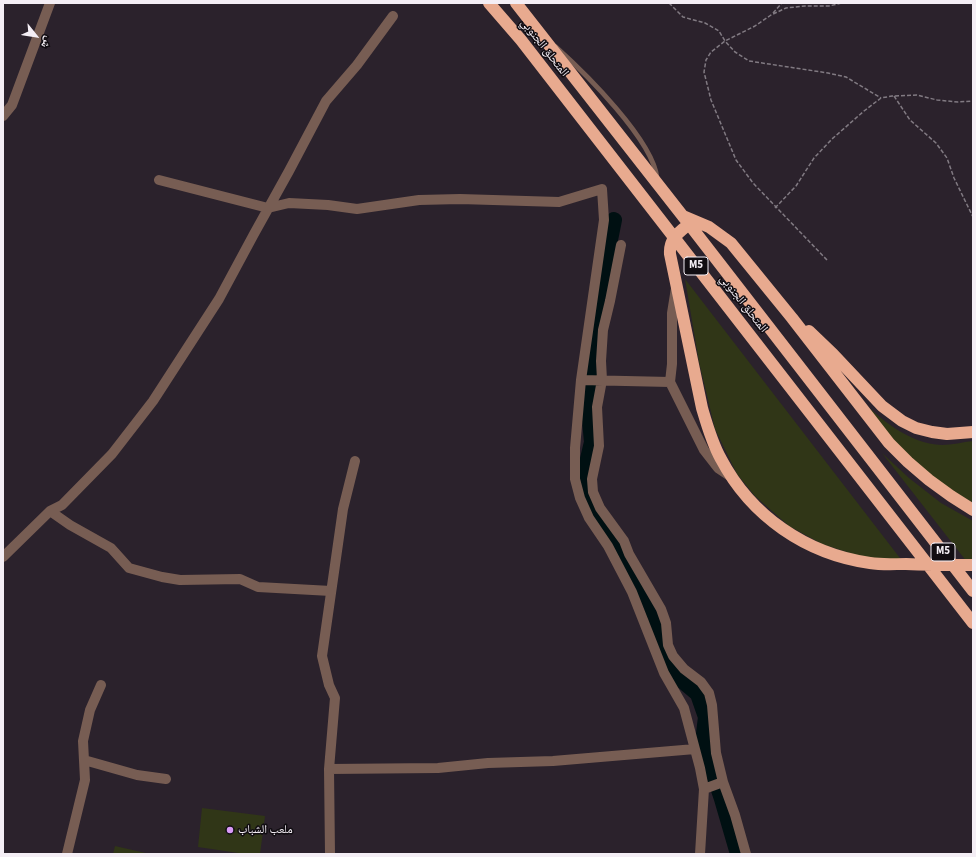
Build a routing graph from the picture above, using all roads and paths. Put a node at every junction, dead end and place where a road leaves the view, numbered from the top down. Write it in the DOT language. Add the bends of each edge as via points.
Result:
graph roads {
  1 [pos="50,3"];
  2 [pos="489,3"];
  3 [pos="516,3"];
  4 [pos="669,3"];
  5 [pos="782,3"];
  6 [pos="842,3"];
  7 [pos="829,4"];
  8 [pos="772,15"];
  9 [pos="393,16"];
  10 [pos="725,41"];
  11 [pos="894,96"];
  12 [pos="882,98"];
  13 [pos="973,101"];
  14 [pos="3,116"];
  15 [pos="159,180"];
  16 [pos="268,208"];
  17 [pos="775,208"];
  18 [pos="973,217"];
  19 [pos="686,220"];
  20 [pos="674,237"];
  21 [pos="621,245"];
  22 [pos="827,260"];
  23 [pos="677,286"];
  24 [pos="792,318"];
  25 [pos="581,380"];
  26 [pos="602,380"];
  27 [pos="670,382"];
  28 [pos="973,432"];
  29 [pos="355,461"];
  30 [pos="730,476"];
  31 [pos="973,510"];
  32 [pos="50,511"];
  33 [pos="3,558"];
  34 [pos="973,565"];
  35 [pos="331,591"];
  36 [pos="973,591"];
  37 [pos="973,623"];
  38 [pos="101,685"];
  39 [pos="695,749"];
  40 [pos="84,760"];
  41 [pos="329,769"];
  42 [pos="166,779"];
  43 [pos="723,782"];
  44 [pos="704,790"];
  45 [pos="67,854"];
  46 [pos="330,854"];
  47 [pos="700,854"];
  48 [pos="746,854"];
  1 -- 14 [label="street" via="12,105"];
  2 -- 20 [label="highway, المتحلق الجنوبي / M5" via="521,40"];
  3 -- 19 [label="highway, المتحلق الجنوبي / M5"];
  4 -- 10 [label="path" via="683,18 705,23 719,31"];
  5 -- 8 [label="path"];
  6 -- 7 [label="path"];
  7 -- 8 [label="path" via="786,8"];
  8 -- 10 [label="path"];
  9 -- 16 [label="street" via="357,65 326,101"];
  10 -- 12 [label="path" via="734,52 749,61 828,72 846,77"];
  10 -- 17 [label="path" via="711,52 706,60 704,72 711,100 736,160"];
  11 -- 12 [label="path"];
  11 -- 13 [label="path" via="917,95 937,100"];
  11 -- 18 [label="path" via="910,120 936,143 947,158"];
  12 -- 17 [label="path" via="832,139 814,158 796,186"];
  15 -- 16 [label="street"];
  16 -- 25 [label="street" via="289,203 328,204 357,209 419,200 460,199 559,202 602,189 604,220"];
  16 -- 32 [label="street" via="219,299 153,401 112,454 62,505"];
  17 -- 22 [label="path"];
  19 -- 20 [label="highway"];
  19 -- 24 [label="highway" via="709,227 731,243"];
  19 -- 36 [label="highway, المتحلق الجنوبي / M5"];
  20 -- 23 [label="highway" via="669,248"];
  20 -- 37 [label="highway, المتحلق الجنوبي / M5"];
  21 -- 26 [label="street" via="603,330"];
  23 -- 27 [label="street" via="672,313"];
  23 -- 30 [label="highway" via="708,430"];
  24 -- 28 [label="highway" via="824,344 882,406 902,421 932,432"];
  24 -- 31 [label="highway" via="889,443 929,480"];
  25 -- 26 [label="street"];
  25 -- 39 [label="street" via="575,448 575,479 580,498 632,592 664,673 684,708"];
  26 -- 27 [label="street"];
  26 -- 43 [label="street" via="597,407 599,446 592,479 593,492 600,508 624,541 660,609 666,623 668,645 673,656 709,692 716,752"];
  27 -- 30 [label="street" via="704,450 718,468"];
  29 -- 35 [label="street" via="343,509"];
  30 -- 34 [label="highway" via="747,499 776,525 826,552 872,564"];
  32 -- 33 [label="street"];
  32 -- 35 [label="street" via="111,548 129,568 162,578 240,579 258,587"];
  35 -- 41 [label="street" via="322,656 335,698"];
  38 -- 40 [label="street" via="90,710 83,741"];
  39 -- 41 [label="street" via="438,768"];
  39 -- 44 [label="street"];
  40 -- 42 [label="street" via="136,775"];
  40 -- 45 [label="street" via="86,780"];
  41 -- 46 [label="street"];
  43 -- 44 [label="street"];
  43 -- 48 [label="street"];
  44 -- 47 [label="street"];
}
